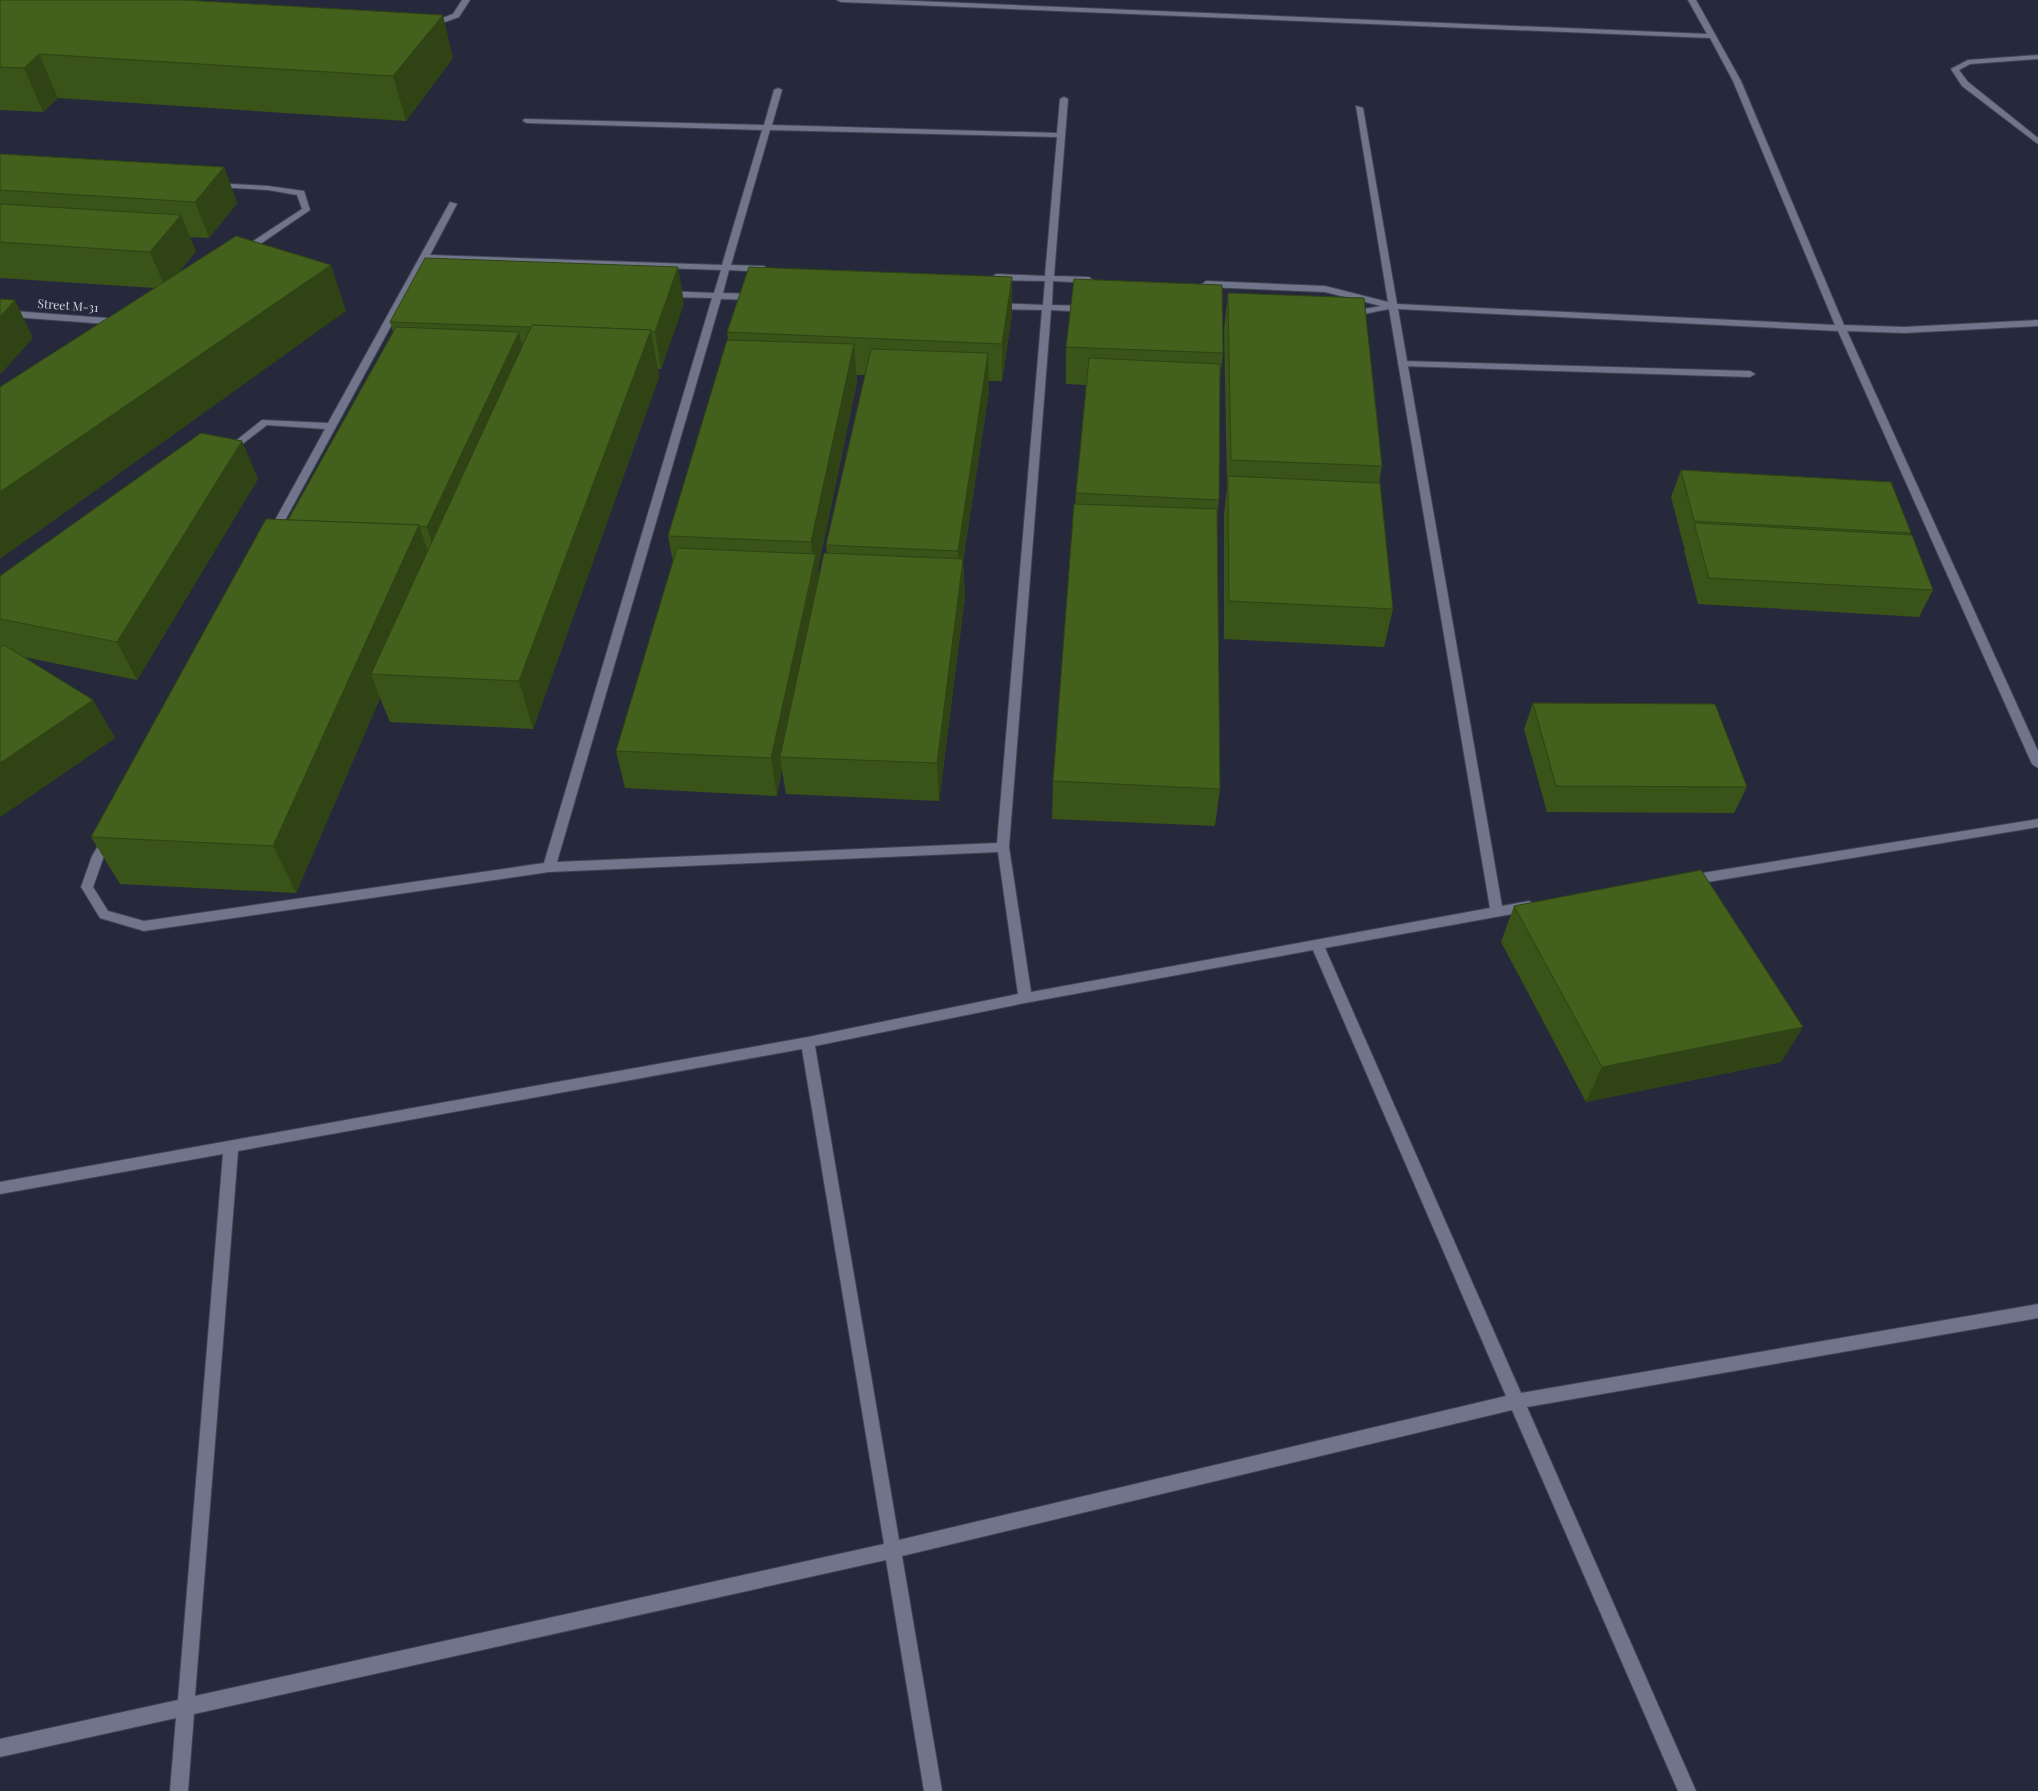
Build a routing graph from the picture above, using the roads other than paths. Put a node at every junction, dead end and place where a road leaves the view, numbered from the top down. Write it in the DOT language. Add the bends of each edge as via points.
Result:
graph roads {
  1 [pos="466,0"];
  2 [pos="841,0"];
  3 [pos="1692,0"];
  4 [pos="1038,3"];
  5 [pos="416,28"];
  6 [pos="1712,36"];
  7 [pos="2038,58"];
  8 [pos="778,90"];
  9 [pos="1064,99"];
  10 [pos="1359,108"];
  11 [pos="527,121"];
  12 [pos="767,127"];
  13 [pos="1061,135"];
  14 [pos="2038,142"];
  15 [pos="208,184"];
  16 [pos="453,204"];
  17 [pos="424,257"];
  18 [pos="233,259"];
  19 [pos="726,268"];
  20 [pos="775,269"];
  21 [pos="990,277"];
  22 [pos="1048,279"];
  23 [pos="1098,280"];
  24 [pos="1196,284"];
  25 [pos="658,293"];
  26 [pos="717,296"];
  27 [pos="767,297"];
  28 [pos="986,306"];
  29 [pos="1393,306"];
  30 [pos="1046,308"];
  31 [pos="1096,310"];
  32 [pos="0,313"];
  33 [pos="1335,316"];
  34 [pos="2038,324"];
  35 [pos="124,328"];
  36 [pos="1841,328"];
  37 [pos="1403,364"];
  38 [pos="1750,374"];
  39 [pos="331,426"];
  40 [pos="219,458"];
  41 [pos="269,540"];
  42 [pos="2037,761"];
  43 [pos="2038,823"];
  44 [pos="112,830"];
  45 [pos="1002,846"];
  46 [pos="549,867"];
  47 [pos="1674,883"];
  48 [pos="1546,904"];
  49 [pos="1497,912"];
  50 [pos="1317,945"];
  51 [pos="1025,998"];
  52 [pos="808,1042"];
  53 [pos="231,1145"];
  54 [pos="0,1188"];
  55 [pos="2038,1311"];
  56 [pos="1516,1401"];
  57 [pos="893,1550"];
  58 [pos="186,1705"];
  59 [pos="0,1748"];
  60 [pos="179,1791"];
  61 [pos="933,1791"];
  62 [pos="1687,1791"];
  1 -- 5 [label="street" via="456,15"];
  2 -- 4 [label="street"];
  3 -- 6 [label="street"];
  4 -- 6 [label="street"];
  6 -- 36 [label="street" via="1737,81"];
  7 -- 14 [label="street" via="1968,62 1955,68 1965,84"];
  8 -- 12 [label="street"];
  9 -- 13 [label="street"];
  10 -- 29 [label="street"];
  11 -- 12 [label="street"];
  12 -- 13 [label="street"];
  12 -- 19 [label="street"];
  13 -- 22 [label="street"];
  15 -- 18 [label="street" via="301,193 306,210"];
  16 -- 17 [label="street"];
  17 -- 19 [label="street"];
  17 -- 39 [label="street" via="414,285"];
  19 -- 20 [label="street"];
  19 -- 26 [label="street"];
  21 -- 22 [label="street"];
  22 -- 23 [label="street"];
  22 -- 30 [label="street"];
  24 -- 29 [label="street" via="1325,289"];
  25 -- 26 [label="street"];
  26 -- 27 [label="street"];
  26 -- 46 [label="street"];
  28 -- 30 [label="street"];
  29 -- 33 [label="street"];
  29 -- 36 [label="street"];
  29 -- 37 [label="street"];
  30 -- 31 [label="street"];
  30 -- 45 [label="street"];
  32 -- 35 [label="street, Street M-31"];
  34 -- 36 [label="street" via="1904,330"];
  36 -- 42 [label="street"];
  37 -- 38 [label="street"];
  37 -- 49 [label="street"];
  39 -- 40 [label="street" via="266,422"];
  39 -- 41 [label="street"];
  43 -- 47 [label="street"];
  44 -- 46 [label="street" via="87,887 104,915 144,926"];
  45 -- 46 [label="street"];
  45 -- 51 [label="street"];
  48 -- 49 [label="street"];
  49 -- 50 [label="street"];
  50 -- 51 [label="street"];
  50 -- 56 [label="street"];
  51 -- 52 [label="street"];
  52 -- 53 [label="street"];
  52 -- 57 [label="street"];
  53 -- 54 [label="street"];
  53 -- 58 [label="street"];
  55 -- 56 [label="street"];
  56 -- 57 [label="street"];
  56 -- 62 [label="street"];
  57 -- 58 [label="street"];
  57 -- 61 [label="street"];
  58 -- 59 [label="street"];
  58 -- 60 [label="street"];
}
